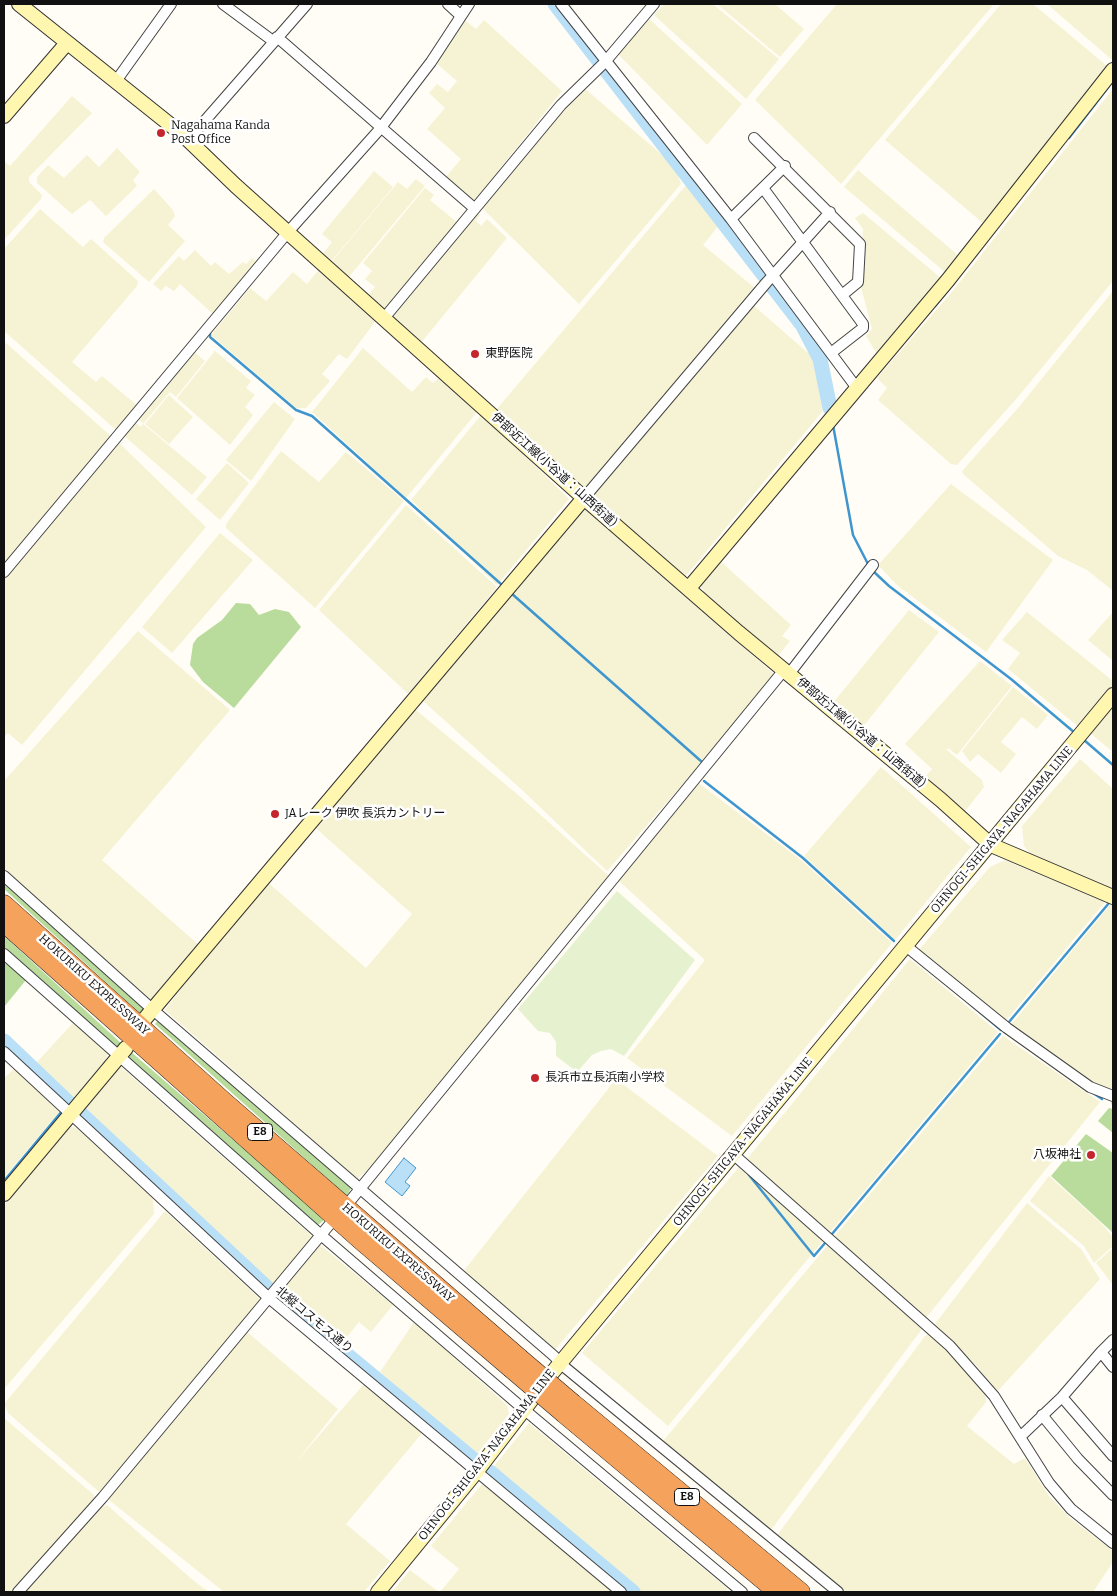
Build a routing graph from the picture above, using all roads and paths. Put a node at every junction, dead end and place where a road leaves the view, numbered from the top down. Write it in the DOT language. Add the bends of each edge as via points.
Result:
graph roads {
  1 [pos="19,4"];
  2 [pos="171,4"];
  3 [pos="224,4"];
  4 [pos="307,4"];
  5 [pos="448,4"];
  6 [pos="469,4"];
  7 [pos="561,4"];
  8 [pos="654,4"];
  9 [pos="460,15"];
  10 [pos="275,39"];
  11 [pos="67,43"];
  12 [pos="603,64"];
  13 [pos="1113,70"];
  14 [pos="116,81"];
  15 [pos="4,116"];
  16 [pos="381,126"];
  17 [pos="185,138"];
  18 [pos="754,138"];
  19 [pos="785,166"];
  20 [pos="763,188"];
  21 [pos="474,208"];
  22 [pos="830,212"];
  23 [pos="731,219"];
  24 [pos="288,232"];
  25 [pos="802,243"];
  26 [pos="770,280"];
  27 [pos="842,295"];
  28 [pos="385,317"];
  29 [pos="831,353"];
  30 [pos="856,387"];
  31 [pos="584,498"];
  32 [pos="870,568"];
  33 [pos="4,572"];
  34 [pos="689,588"];
  35 [pos="787,672"];
  36 [pos="1113,695"];
  37 [pos="991,845"];
  38 [pos="4,876"];
  39 [pos="1113,897"];
  40 [pos="4,904"];
  41 [pos="4,922"];
  42 [pos="906,946"];
  43 [pos="4,954"];
  44 [pos="152,1009"];
  45 [pos="144,1022"];
  46 [pos="4,1052"];
  47 [pos="122,1052"];
  48 [pos="1113,1096"];
  49 [pos="66,1111"];
  50 [pos="732,1154"];
  51 [pos="360,1189"];
  52 [pos="4,1194"];
  53 [pos="350,1201"];
  54 [pos="330,1224"];
  55 [pos="321,1235"];
  56 [pos="272,1296"];
  57 [pos="1113,1340"];
  58 [pos="1101,1352"];
  59 [pos="515,1363"];
  60 [pos="560,1363"];
  61 [pos="1113,1367"];
  62 [pos="1062,1397"];
  63 [pos="523,1408"];
  64 [pos="569,1408"];
  65 [pos="1042,1415"];
  66 [pos="1020,1437"];
  67 [pos="1113,1456"];
  68 [pos="477,1471"];
  69 [pos="1113,1495"];
  70 [pos="1113,1543"];
  71 [pos="18,1592"];
  72 [pos="378,1592"];
  73 [pos="621,1592"];
  74 [pos="742,1592"];
  75 [pos="777,1592"];
  76 [pos="801,1592"];
  77 [pos="838,1592"];
  1 -- 11 [label="main road, 伊部近江線(小谷道：山西街道)"];
  2 -- 14 [label="street"];
  3 -- 10 [label="street"];
  4 -- 10 [label="street"];
  5 -- 9 [label="street"];
  6 -- 9 [label="street"];
  7 -- 12 [label="street"];
  8 -- 12 [label="street"];
  9 -- 16 [label="street" via="431,62"];
  10 -- 16 [label="street"];
  10 -- 17 [label="street"];
  11 -- 14 [label="main road, 伊部近江線(小谷道：山西街道)"];
  11 -- 15 [label="main road"];
  12 -- 21 [label="street" via="561,105"];
  12 -- 23 [label="street"];
  13 -- 30 [label="main road" via="948,280"];
  14 -- 17 [label="main road, 伊部近江線(小谷道：山西街道)"];
  16 -- 21 [label="street"];
  16 -- 24 [label="street"];
  17 -- 24 [label="main road, 伊部近江線(小谷道：山西街道)"];
  18 -- 19 [label="street"];
  19 -- 20 [label="street"];
  19 -- 22 [label="street"];
  20 -- 23 [label="street"];
  20 -- 25 [label="street"];
  21 -- 28 [label="street"];
  22 -- 25 [label="street"];
  22 -- 27 [label="street" via="860,244 858,282"];
  23 -- 26 [label="street"];
  24 -- 28 [label="main road, 伊部近江線(小谷道：山西街道)"];
  24 -- 33 [label="street"];
  25 -- 26 [label="street"];
  25 -- 27 [label="street"];
  26 -- 29 [label="street"];
  26 -- 31 [label="street"];
  27 -- 29 [label="street" via="864,324"];
  28 -- 31 [label="main road, 伊部近江線(小谷道：山西街道)"];
  29 -- 30 [label="street"];
  30 -- 34 [label="main road"];
  31 -- 34 [label="main road, 伊部近江線(小谷道：山西街道)"];
  31 -- 44 [label="main road"];
  32 -- 35 [label="street"];
  34 -- 35 [label="main road, 伊部近江線(小谷道：山西街道)"];
  35 -- 37 [label="main road, 伊部近江線(小谷道：山西街道)"];
  35 -- 51 [label="street"];
  36 -- 37 [label="main road, OHNOGI-SHIGAYA-NAGAHAMA LINE"];
  37 -- 39 [label="main road, 伊部近江線(小谷道：山西街道)"];
  37 -- 42 [label="main road, OHNOGI-SHIGAYA-NAGAHAMA LINE"];
  38 -- 44 [label="street"];
  40 -- 59 [label="highway, HOKURIKU EXPRESSWAY / E8"];
  41 -- 59 [label="highway, HOKURIKU EXPRESSWAY / E8" via="317,1202"];
  42 -- 48 [label="street" via="1007,1028 1090,1087"];
  42 -- 50 [label="main road, OHNOGI-SHIGAYA-NAGAHAMA LINE"];
  43 -- 47 [label="street"];
  44 -- 45 [label="main road"];
  44 -- 51 [label="street"];
  46 -- 49 [label="street, 北縦コスモス通り"];
  47 -- 49 [label="main road"];
  47 -- 55 [label="street"];
  49 -- 52 [label="main road"];
  49 -- 56 [label="street, 北縦コスモス通り"];
  50 -- 60 [label="main road, OHNOGI-SHIGAYA-NAGAHAMA LINE"];
  50 -- 66 [label="street" via="950,1346 994,1396"];
  51 -- 53 [label="street"];
  51 -- 60 [label="street"];
  54 -- 55 [label="street"];
  55 -- 56 [label="street"];
  55 -- 63 [label="street"];
  56 -- 68 [label="street, 北縦コスモス通り"];
  56 -- 71 [label="street" via="103,1497"];
  57 -- 58 [label="street"];
  58 -- 61 [label="street"];
  58 -- 62 [label="street"];
  59 -- 64 [label="highway, HOKURIKU EXPRESSWAY / E8, bridge"];
  60 -- 63 [label="main road, OHNOGI-SHIGAYA-NAGAHAMA LINE"];
  60 -- 77 [label="street"];
  62 -- 65 [label="street"];
  62 -- 67 [label="street"];
  63 -- 68 [label="main road, OHNOGI-SHIGAYA-NAGAHAMA LINE"];
  63 -- 74 [label="street"];
  64 -- 75 [label="highway, HOKURIKU EXPRESSWAY / E8"];
  64 -- 76 [label="highway, HOKURIKU EXPRESSWAY / E8"];
  65 -- 66 [label="street"];
  65 -- 69 [label="street"];
  66 -- 70 [label="street" via="1049,1484 1071,1509"];
  68 -- 72 [label="main road, OHNOGI-SHIGAYA-NAGAHAMA LINE"];
  68 -- 73 [label="street, 北縦コスモス通り"];
}
